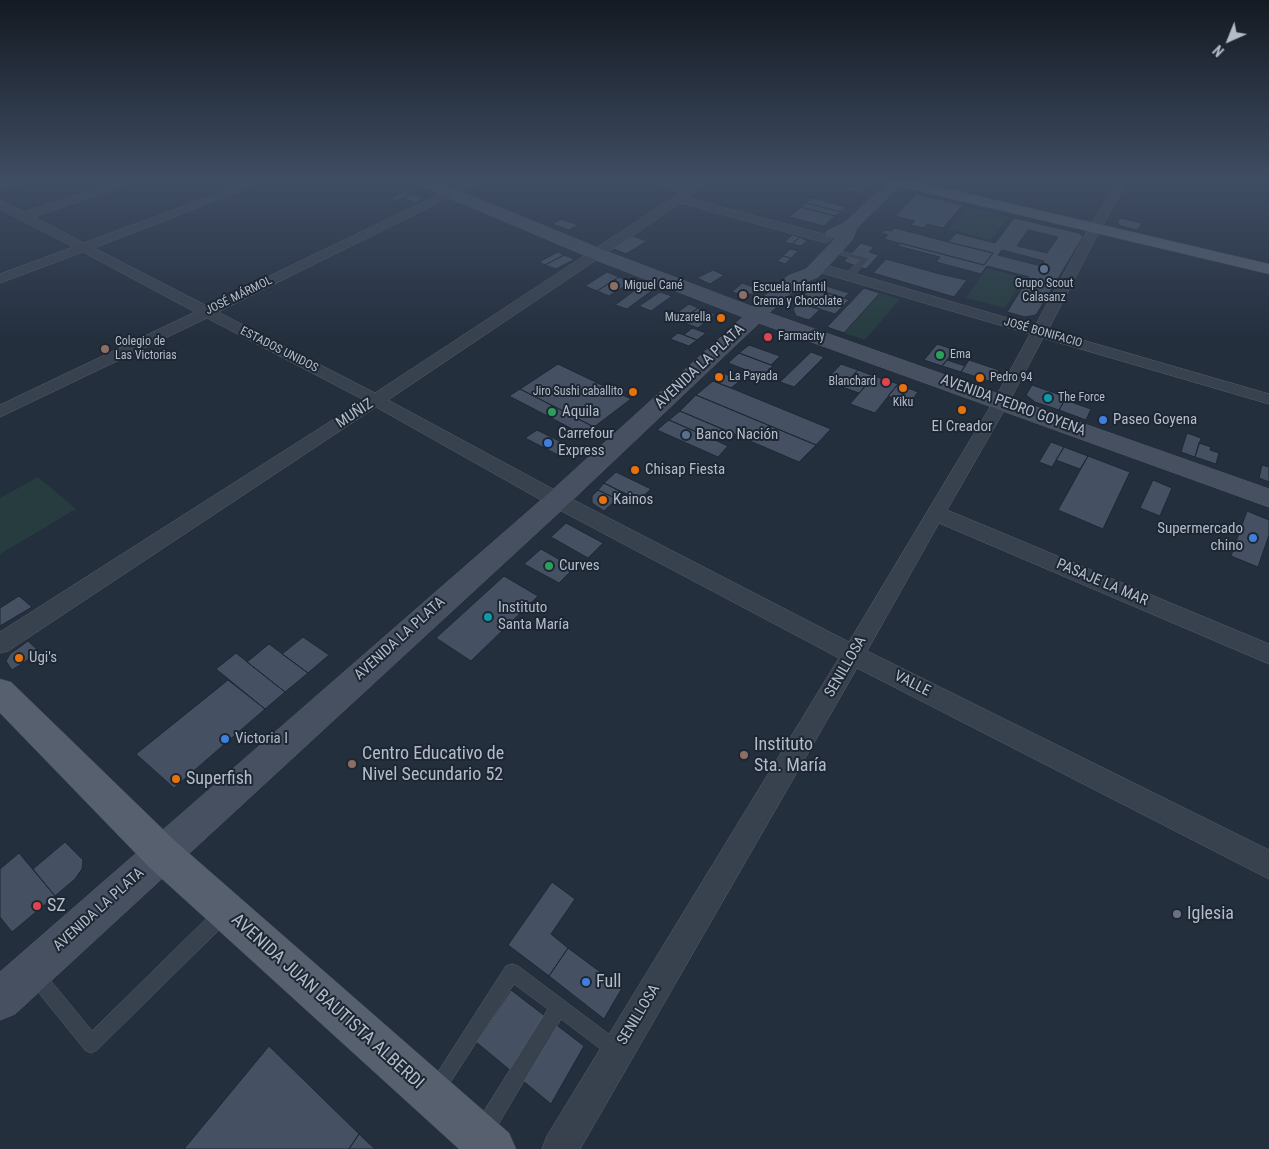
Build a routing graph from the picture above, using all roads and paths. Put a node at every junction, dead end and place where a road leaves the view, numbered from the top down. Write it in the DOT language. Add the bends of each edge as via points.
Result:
graph roads {
  1 [pos="56,234"];
  2 [pos="121,234"];
  3 [pos="369,234"];
  4 [pos="547,234"];
  5 [pos="627,234"];
  6 [pos="795,234"];
  7 [pos="847,234"];
  8 [pos="1092,234"];
  9 [pos="1119,234"];
  10 [pos="827,245"];
  11 [pos="83,248"];
  12 [pos="597,254"];
  13 [pos="817,267"];
  14 [pos="1269,269"];
  15 [pos="799,276"];
  16 [pos="848,276"];
  17 [pos="0,278"];
  18 [pos="207,312"];
  19 [pos="756,316"];
  20 [pos="1040,331"];
  21 [pos="1269,399"];
  22 [pos="376,400"];
  23 [pos="1001,402"];
  24 [pos="0,412"];
  25 [pos="1269,498"];
  26 [pos="556,500"];
  27 [pos="935,512"];
  28 [pos="0,644"];
  29 [pos="1269,654"];
  30 [pos="854,655"];
  31 [pos="0,692"];
  32 [pos="162,854"];
  33 [pos="1269,865"];
  34 [pos="226,912"];
  35 [pos="31,971"];
  36 [pos="0,999"];
  37 [pos="559,1007"];
  38 [pos="618,1052"];
  39 [pos="432,1095"];
  40 [pos="486,1143"];
  41 [pos="560,1149"];
  1 -- 11 [label="street, ESTADOS UNIDOS"];
  2 -- 11 [label="street"];
  3 -- 18 [label="street, JOSÉ MÁRMOL"];
  4 -- 12 [label="main road, AVENIDA PEDRO GOYENA"];
  5 -- 12 [label="street, MUÑIZ"];
  6 -- 10 [label="street"];
  7 -- 10 [label="main road, AVENIDA LA PLATA"];
  8 -- 20 [label="street, SENILLOSA"];
  9 -- 14 [label="main road"];
  10 -- 13 [label="main road" via="811,264"];
  10 -- 15 [label="main road, AVENIDA LA PLATA" via="799,269"];
  10 -- 16 [label="lane" via="865,260"];
  11 -- 17 [label="street"];
  11 -- 18 [label="street, ESTADOS UNIDOS"];
  12 -- 19 [label="main road, AVENIDA PEDRO GOYENA"];
  12 -- 22 [label="street, MUÑIZ"];
  13 -- 15 [label="main road, AVENIDA LA PLATA" via="812,273"];
  13 -- 16 [label="street, JOSÉ BONIFACIO"];
  15 -- 19 [label="main road, AVENIDA LA PLATA"];
  16 -- 20 [label="street, JOSÉ BONIFACIO"];
  18 -- 22 [label="street, ESTADOS UNIDOS"];
  18 -- 24 [label="street, JOSÉ MÁRMOL"];
  19 -- 23 [label="main road, AVENIDA PEDRO GOYENA"];
  19 -- 26 [label="main road, AVENIDA LA PLATA"];
  20 -- 21 [label="street, JOSÉ BONIFACIO"];
  20 -- 23 [label="street, SENILLOSA"];
  22 -- 26 [label="street, ESTADOS UNIDOS"];
  22 -- 28 [label="street, MUÑIZ"];
  23 -- 25 [label="main road, AVENIDA PEDRO GOYENA"];
  23 -- 27 [label="street, SENILLOSA"];
  26 -- 30 [label="street, VALLE"];
  26 -- 32 [label="main road, AVENIDA LA PLATA"];
  27 -- 29 [label="street, PASAJE LA MAR"];
  27 -- 30 [label="street, SENILLOSA"];
  30 -- 33 [label="street, VALLE"];
  30 -- 38 [label="street, SENILLOSA"];
  31 -- 32 [label="main road, AVENIDA JUAN BAUTISTA ALBERDI"];
  32 -- 34 [label="main road, AVENIDA JUAN BAUTISTA ALBERDI"];
  32 -- 35 [label="main road, AVENIDA LA PLATA"];
  34 -- 35 [label="lane" via="91,1044"];
  34 -- 39 [label="main road, AVENIDA JUAN BAUTISTA ALBERDI"];
  35 -- 36 [label="main road, AVENIDA LA PLATA"];
  37 -- 38 [label="lane"];
  37 -- 39 [label="lane" via="512,972"];
  37 -- 40 [label="lane"];
  38 -- 41 [label="street, SENILLOSA"];
  39 -- 40 [label="main road, AVENIDA JUAN BAUTISTA ALBERDI"];
}
